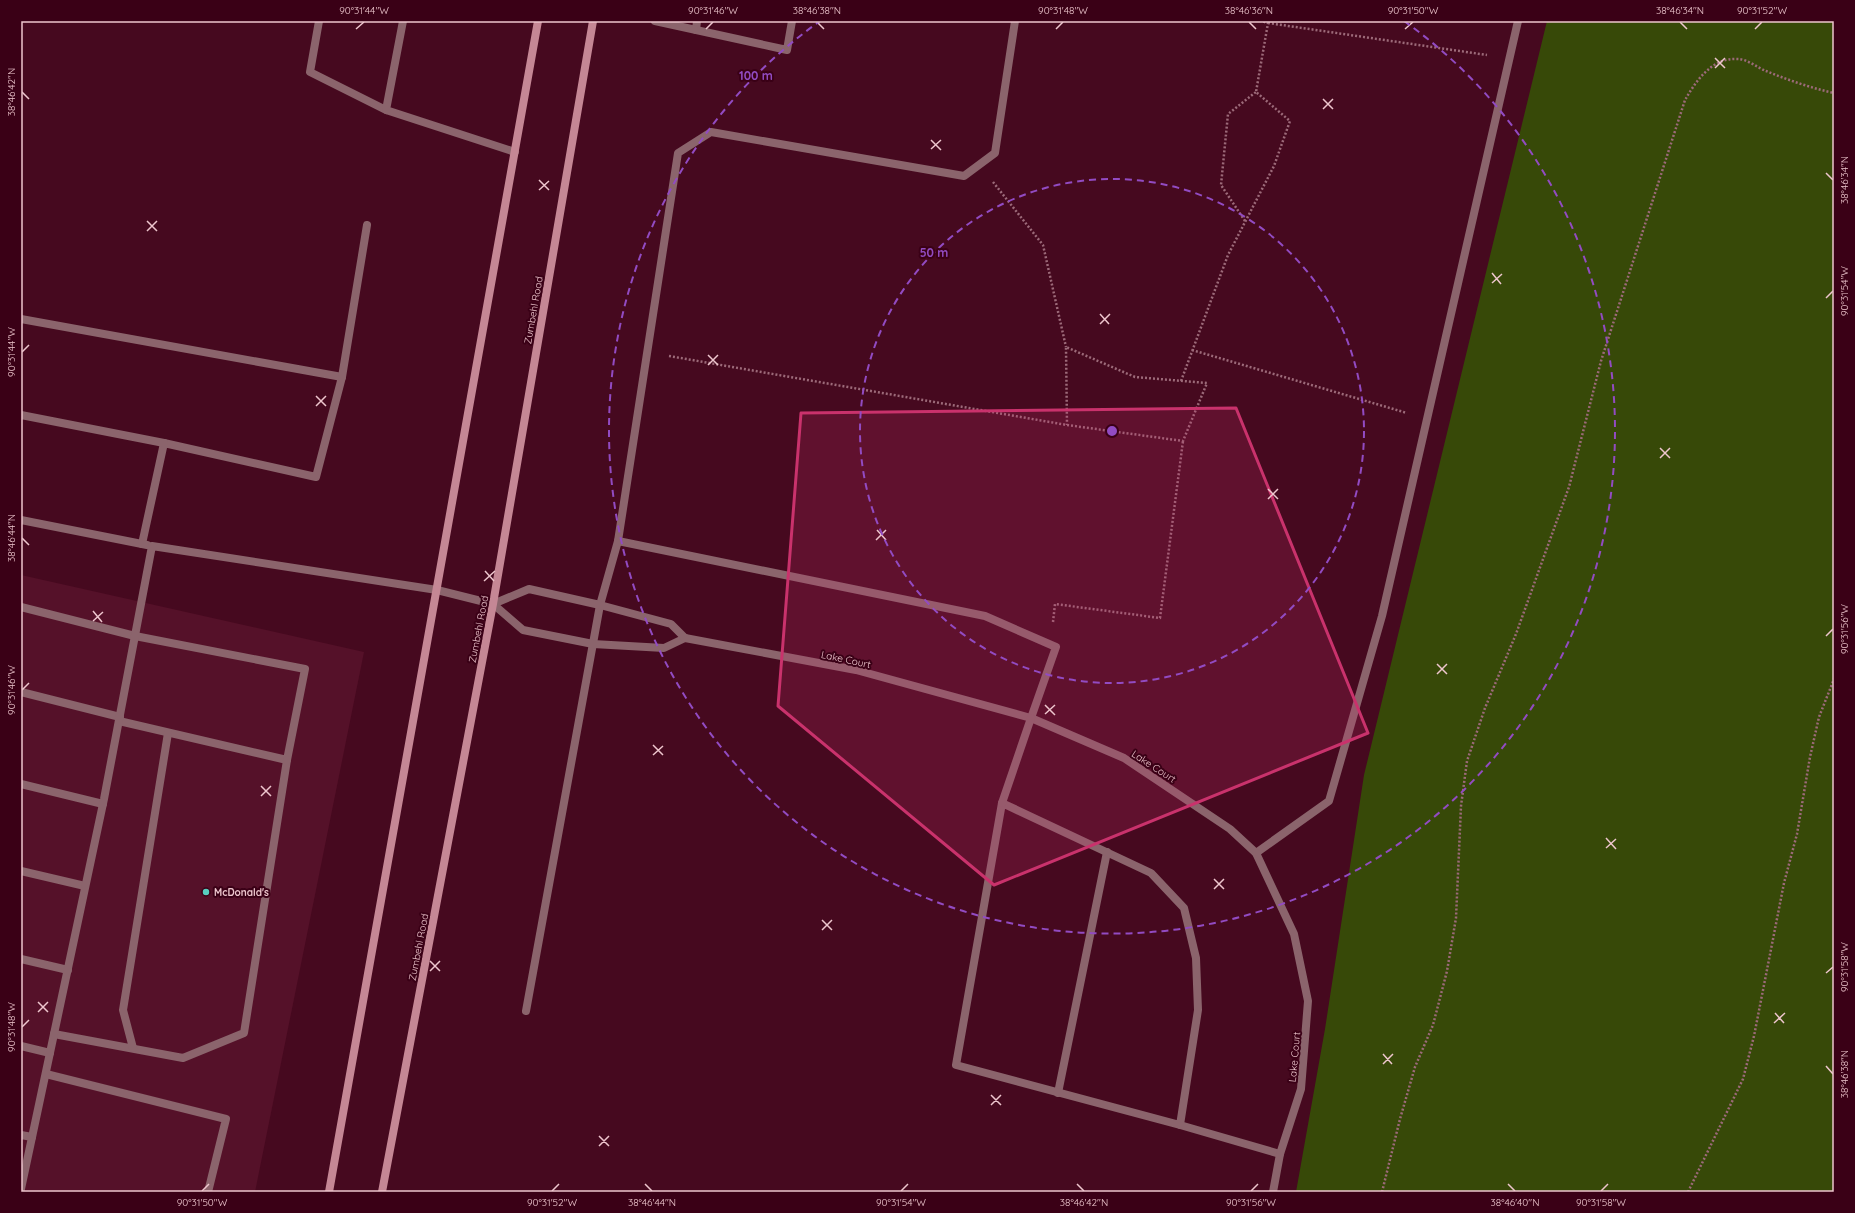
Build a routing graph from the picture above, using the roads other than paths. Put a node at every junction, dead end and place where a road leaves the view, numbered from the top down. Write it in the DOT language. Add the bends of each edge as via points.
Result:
graph roads {
  1 [pos="319,21"];
  2 [pos="403,21"];
  3 [pos="538,21"];
  4 [pos="593,21"];
  5 [pos="655,21"];
  6 [pos="697,21"];
  7 [pos="792,21"];
  8 [pos="1015,21"];
  9 [pos="1518,21"];
  10 [pos="696,30"];
  11 [pos="386,110"];
  12 [pos="515,152"];
  13 [pos="367,224"];
  14 [pos="21,319"];
  15 [pos="342,377"];
  16 [pos="21,415"];
  17 [pos="164,443"];
  18 [pos="21,520"];
  19 [pos="618,541"];
  20 [pos="142,544"];
  21 [pos="152,546"];
  22 [pos="437,590"];
  23 [pos="493,604"];
  24 [pos="600,605"];
  25 [pos="21,608"];
  26 [pos="135,636"];
  27 [pos="685,638"];
  28 [pos="593,644"];
  29 [pos="21,692"];
  30 [pos="1031,718"];
  31 [pos="119,719"];
  32 [pos="168,733"];
  33 [pos="287,760"];
  34 [pos="21,784"];
  35 [pos="1002,802"];
  36 [pos="103,804"];
  37 [pos="1107,852"];
  38 [pos="1256,853"];
  39 [pos="21,871"];
  40 [pos="86,886"];
  41 [pos="21,958"];
  42 [pos="68,970"];
  43 [pos="526,1011"];
  44 [pos="54,1034"];
  45 [pos="21,1046"];
  46 [pos="133,1048"];
  47 [pos="50,1053"];
  48 [pos="46,1074"];
  49 [pos="1058,1093"];
  50 [pos="1180,1125"];
  51 [pos="21,1134"];
  52 [pos="32,1137"];
  53 [pos="1280,1154"];
  54 [pos="21,1189"];
  55 [pos="208,1192"];
  56 [pos="329,1192"];
  57 [pos="382,1192"];
  58 [pos="1272,1192"];
  1 -- 11 [label="street" via="310,72"];
  2 -- 11 [label="street"];
  3 -- 12 [label="main road"];
  4 -- 23 [label="main road, Zumbehl Road"];
  5 -- 10 [label="street"];
  6 -- 10 [label="street"];
  7 -- 10 [label="street" via="787,50"];
  8 -- 19 [label="street" via="995,153 964,176 711,132 678,153"];
  9 -- 38 [label="street" via="1382,616 1329,801"];
  11 -- 12 [label="street"];
  12 -- 22 [label="main road"];
  13 -- 15 [label="street"];
  14 -- 15 [label="street"];
  15 -- 17 [label="street" via="316,477"];
  16 -- 17 [label="street"];
  17 -- 20 [label="street"];
  18 -- 20 [label="street"];
  19 -- 24 [label="street"];
  19 -- 30 [label="street" via="984,616 1050,644 1056,647"];
  20 -- 21 [label="street"];
  21 -- 22 [label="street"];
  21 -- 26 [label="street"];
  22 -- 23 [label="street"];
  22 -- 56 [label="main road"];
  23 -- 24 [label="street" via="529,590"];
  23 -- 28 [label="street" via="523,630"];
  23 -- 57 [label="main road, Zumbehl Road"];
  24 -- 27 [label="street" via="671,624"];
  24 -- 28 [label="street"];
  25 -- 26 [label="street"];
  26 -- 31 [label="street"];
  26 -- 33 [label="street" via="305,669"];
  27 -- 28 [label="street" via="664,648"];
  27 -- 30 [label="street, Lake Court" via="856,670"];
  28 -- 43 [label="street"];
  29 -- 31 [label="street"];
  30 -- 35 [label="street"];
  30 -- 38 [label="street, Lake Court" via="1124,758 1230,829"];
  31 -- 32 [label="street"];
  31 -- 36 [label="street"];
  32 -- 33 [label="street"];
  32 -- 46 [label="street" via="123,1010"];
  33 -- 46 [label="street" via="244,1033 182,1058"];
  34 -- 36 [label="street"];
  35 -- 37 [label="street"];
  35 -- 49 [label="street" via="956,1065"];
  36 -- 40 [label="street"];
  37 -- 49 [label="street"];
  37 -- 50 [label="street" via="1151,873 1184,908 1196,958 1198,1010"];
  38 -- 53 [label="street, Lake Court" via="1294,934 1308,1001 1301,1090"];
  39 -- 40 [label="street"];
  40 -- 42 [label="street"];
  41 -- 42 [label="street"];
  42 -- 44 [label="street"];
  44 -- 46 [label="street"];
  44 -- 47 [label="street"];
  45 -- 47 [label="street"];
  47 -- 48 [label="street"];
  48 -- 52 [label="street"];
  48 -- 55 [label="street" via="226,1119"];
  49 -- 50 [label="street"];
  50 -- 53 [label="street"];
  51 -- 52 [label="street"];
  52 -- 54 [label="street"];
  53 -- 58 [label="street, Lake Court"];
}
